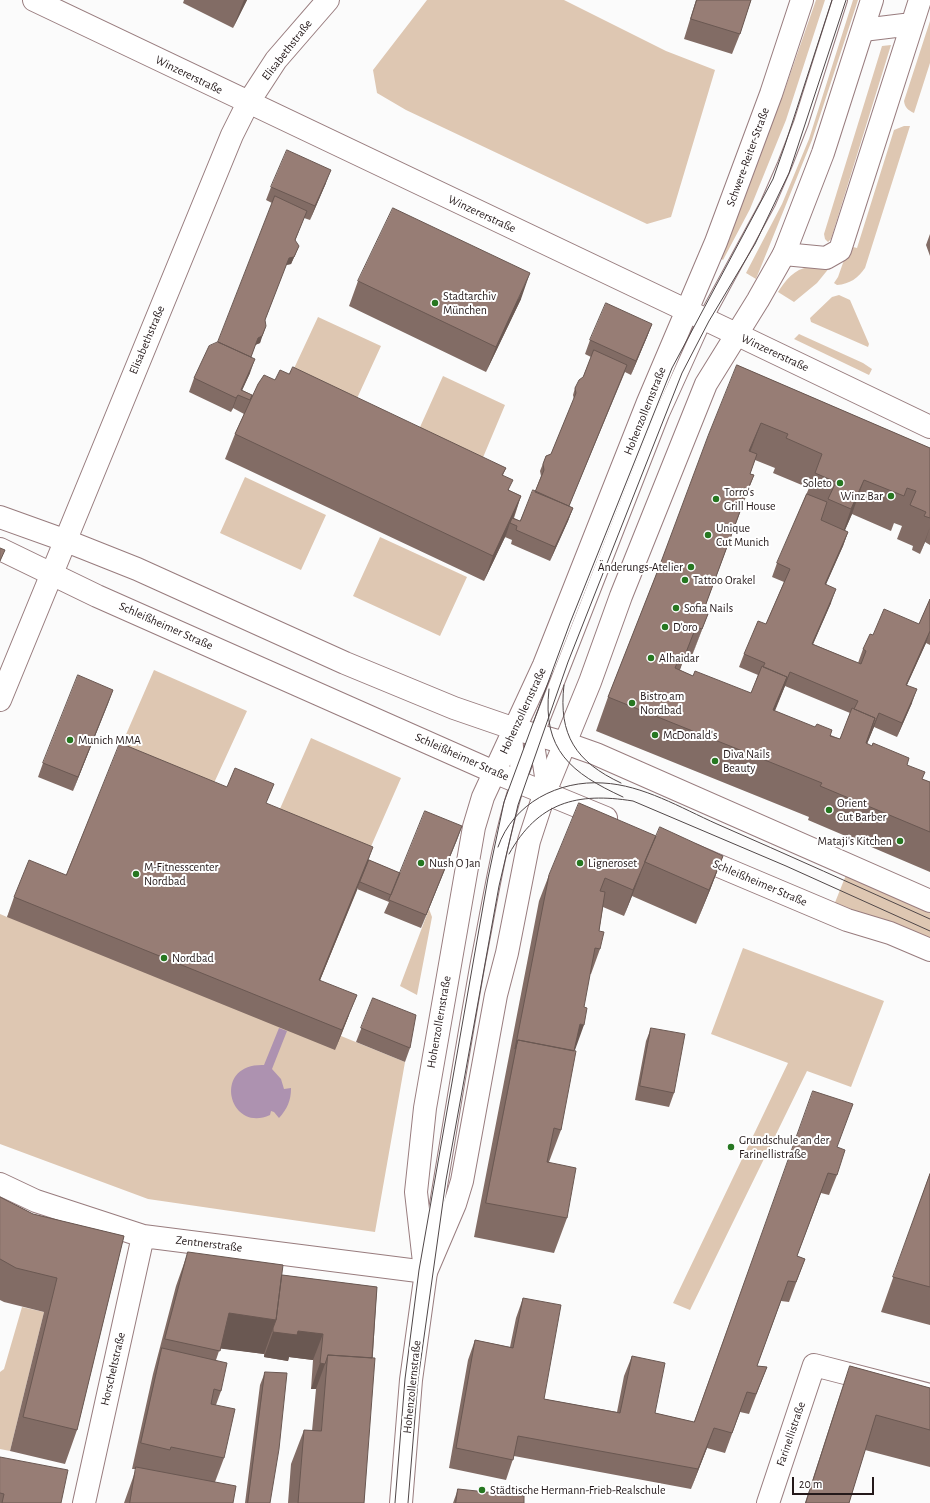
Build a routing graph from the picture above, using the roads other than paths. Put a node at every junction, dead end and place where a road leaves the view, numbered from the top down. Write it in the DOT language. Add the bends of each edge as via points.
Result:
graph roads {
  1 [pos="34,0"];
  2 [pos="328,0"];
  3 [pos="802,0"];
  4 [pos="840,0"];
  5 [pos="872,0"];
  6 [pos="920,0"];
  7 [pos="912,24"];
  8 [pos="863,30"];
  9 [pos="248,103"];
  10 [pos="784,254"];
  11 [pos="696,315"];
  12 [pos="736,334"];
  13 [pos="930,427"];
  14 [pos="0,517"];
  15 [pos="64,540"];
  16 [pos="0,549"];
  17 [pos="51,574"];
  18 [pos="0,700"];
  19 [pos="515,729"];
  20 [pos="536,734"];
  21 [pos="566,743"];
  22 [pos="494,772"];
  23 [pos="518,782"];
  24 [pos="545,792"];
  25 [pos="623,825"];
  26 [pos="673,846"];
  27 [pos="930,901"];
  28 [pos="930,950"];
  29 [pos="0,1184"];
  30 [pos="143,1236"];
  31 [pos="426,1272"];
  32 [pos="930,1395"];
  33 [pos="84,1503"];
  34 [pos="401,1503"];
  35 [pos="768,1503"];
  1 -- 9 [label="street, Winzererstraße"];
  2 -- 9 [label="street, Elisabethstraße" via="276,60"];
  3 -- 11 [label="street, Schwere-Reiter-Straße" via="771,94 716,242"];
  4 -- 11 [label="lane" via="801,123 765,210"];
  5 -- 8 [label="street"];
  6 -- 7 [label="street"];
  7 -- 8 [label="street"];
  7 -- 10 [label="street" via="840,250 826,258"];
  8 -- 10 [label="street" via="823,153"];
  9 -- 11 [label="street, Winzererstraße"];
  9 -- 15 [label="street, Elisabethstraße" via="232,135"];
  10 -- 12 [label="street"];
  11 -- 12 [label="street, Winzererstraße"];
  11 -- 19 [label="street, Hohenzollernstraße" via="673,344 544,665"];
  11 -- 20 [label="lane" via="662,414"];
  12 -- 13 [label="street, Winzererstraße"];
  12 -- 21 [label="street, Hohenzollernstraße" via="706,384"];
  14 -- 15 [label="street"];
  15 -- 17 [label="street, Elisabethstraße"];
  15 -- 19 [label="street" via="137,569 439,702"];
  16 -- 17 [label="street, Schleißheimer Straße"];
  17 -- 18 [label="street, Elisabethstraße"];
  17 -- 22 [label="street, Schleißheimer Straße"];
  19 -- 20 [label="street"];
  19 -- 22 [label="street, Hohenzollernstraße"];
  19 -- 23 [label="lane"];
  20 -- 21 [label="street"];
  20 -- 23 [label="lane"];
  20 -- 24 [label="lane"];
  21 -- 24 [label="street, Hohenzollernstraße"];
  21 -- 27 [label="street"];
  22 -- 23 [label="street, Schleißheimer Straße"];
  22 -- 31 [label="street, Hohenzollernstraße" via="474,827 425,1108 416,1192"];
  23 -- 24 [label="street, Schleißheimer Straße"];
  23 -- 31 [label="lane" via="502,834 463,1046"];
  24 -- 25 [label="street, Schleißheimer Straße"];
  24 -- 31 [label="street, Hohenzollernstraße" via="529,841 496,995 462,1182"];
  26 -- 28 [label="street, Schleißheimer Straße" via="847,920 890,933"];
  29 -- 30 [label="street, Zentnerstraße" via="36,1201"];
  30 -- 31 [label="street, Zentnerstraße"];
  30 -- 33 [label="street, Horscheltstraße"];
  31 -- 34 [label="street, Hohenzollernstraße" via="411,1380"];
  32 -- 35 [label="street, Farinellistraße" via="814,1365"];
}
